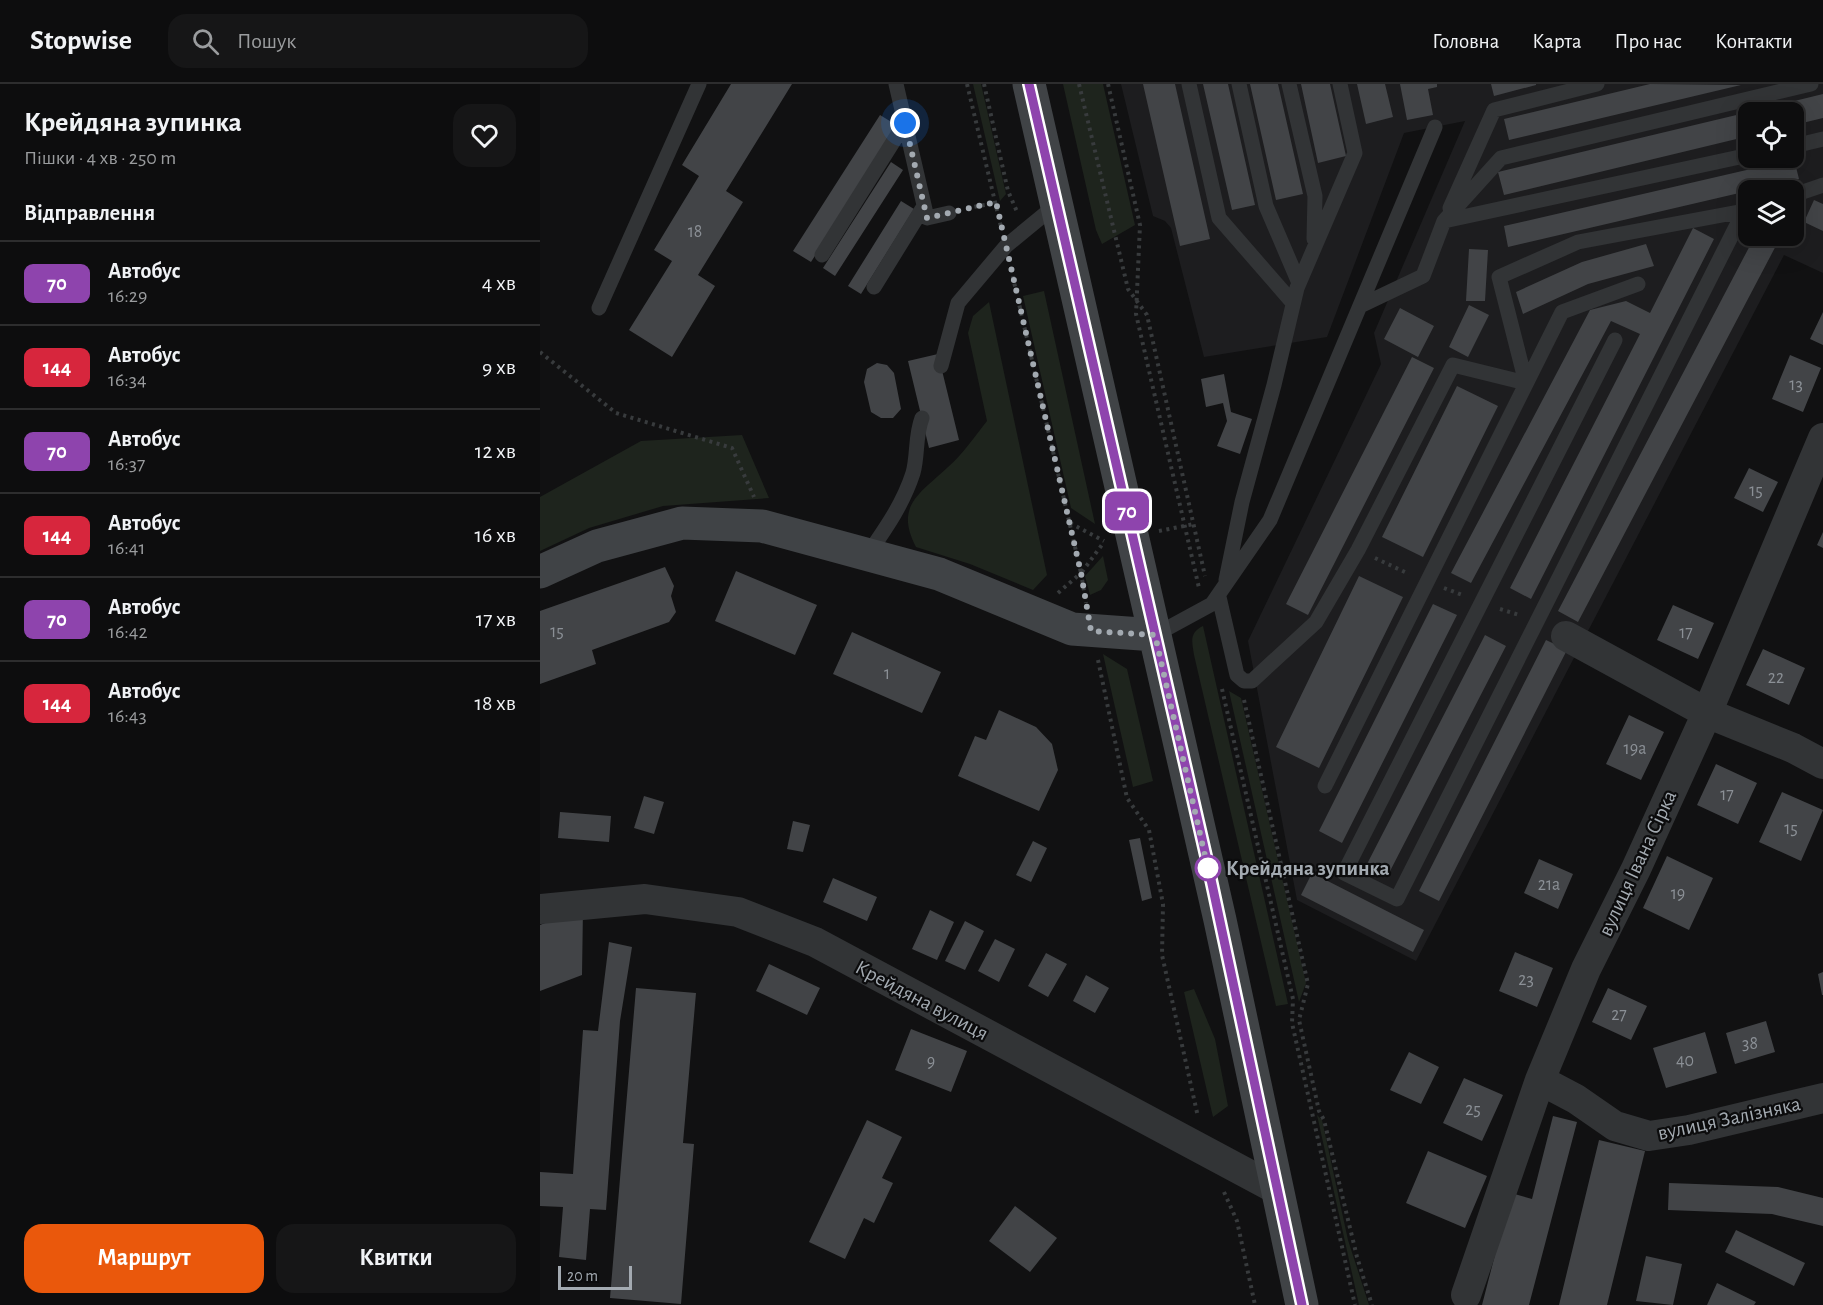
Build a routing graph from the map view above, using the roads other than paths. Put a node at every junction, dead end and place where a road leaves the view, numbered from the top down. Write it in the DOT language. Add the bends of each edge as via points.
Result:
graph roads {
  1 [pos="897,84"];
  2 [pos="1029,84"];
  3 [pos="1189,84"];
  4 [pos="1239,84"];
  5 [pos="1289,84"];
  6 [pos="1340,84"];
  7 [pos="1597,84"];
  8 [pos="1811,84"];
  9 [pos="696,85"];
  10 [pos="905,123"];
  11 [pos="1435,127"];
  12 [pos="1823,140"];
  13 [pos="1804,144"];
  14 [pos="1738,157"];
  15 [pos="1823,185"];
  16 [pos="1804,192"];
  17 [pos="1057,204"];
  18 [pos="924,206"];
  19 [pos="1738,212"];
  20 [pos="949,213"];
  21 [pos="1444,221"];
  22 [pos="1738,228"];
  23 [pos="1314,248"];
  24 [pos="822,255"];
  25 [pos="1299,283"];
  26 [pos="1638,284"];
  27 [pos="874,287"];
  28 [pos="1293,303"];
  29 [pos="1360,306"];
  30 [pos="599,308"];
  31 [pos="1615,340"];
  32 [pos="941,366"];
  33 [pos="1526,383"];
  34 [pos="922,418"];
  35 [pos="1823,438"];
  36 [pos="1816,470"];
  37 [pos="868,554"];
  38 [pos="540,572"];
  39 [pos="1222,591"];
  40 [pos="1155,635"];
  41 [pos="1566,636"];
  42 [pos="1707,713"];
  43 [pos="1823,764"];
  44 [pos="1325,786"];
  45 [pos="540,909"];
  46 [pos="1540,1080"];
  47 [pos="1823,1098"];
  48 [pos="1278,1190"];
  49 [pos="1466,1295"];
  50 [pos="1302,1305"];
  1 -- 10 [label="lane"];
  2 -- 17 [label="main road"];
  3 -- 28 [label="lane" via="1219,218"];
  4 -- 25 [label="lane" via="1266,206"];
  5 -- 23 [label="lane" via="1315,196"];
  6 -- 23 [label="lane" via="1355,153"];
  7 -- 21 [label="lane" via="1494,110"];
  8 -- 21 [label="lane" via="1501,158"];
  9 -- 30 [label="lane"];
  10 -- 18 [label="lane"];
  10 -- 24 [label="lane"];
  11 -- 29 [label="lane"];
  12 -- 13 [label="lane"];
  14 -- 21 [label="lane"];
  15 -- 16 [label="lane"];
  17 -- 32 [label="lane" via="1006,246 958,303"];
  17 -- 40 [label="main road"];
  18 -- 20 [label="lane" via="927,218"];
  18 -- 27 [label="lane"];
  19 -- 33 [label="lane" via="1578,242 1499,278"];
  21 -- 29 [label="lane" via="1423,276"];
  22 -- 31 [label="lane" via="1397,899 1344,873"];
  23 -- 25 [label="lane"];
  25 -- 28 [label="lane"];
  26 -- 33 [label="lane" via="1562,312"];
  28 -- 39 [label="lane"];
  29 -- 39 [label="lane" via="1270,520"];
  33 -- 39 [label="lane" via="1453,365 1358,550 1316,622 1252,681 1237,675"];
  33 -- 44 [label="lane"];
  34 -- 37 [label="lane" via="914,471 897,512"];
  35 -- 36 [label="street, вулиця Івана Сірка"];
  36 -- 42 [label="street, вулиця Івана Сірка"];
  37 -- 38 [label="main road" via="762,526 682,523 597,546"];
  37 -- 40 [label="main road" via="939,573 1072,629"];
  39 -- 40 [label="lane" via="1203,610"];
  40 -- 48 [label="main road"];
  41 -- 42 [label="street"];
  42 -- 43 [label="street"];
  42 -- 46 [label="street, вулиця Івана Сірка" via="1586,969"];
  45 -- 48 [label="street, Крейдяна вулиця" via="645,899 738,912 815,942"];
  46 -- 47 [label="street, вулиця Залізняка" via="1615,1126 1649,1136"];
  46 -- 49 [label="street, вулиця Івана Сірка"];
  48 -- 50 [label="main road"];
}
